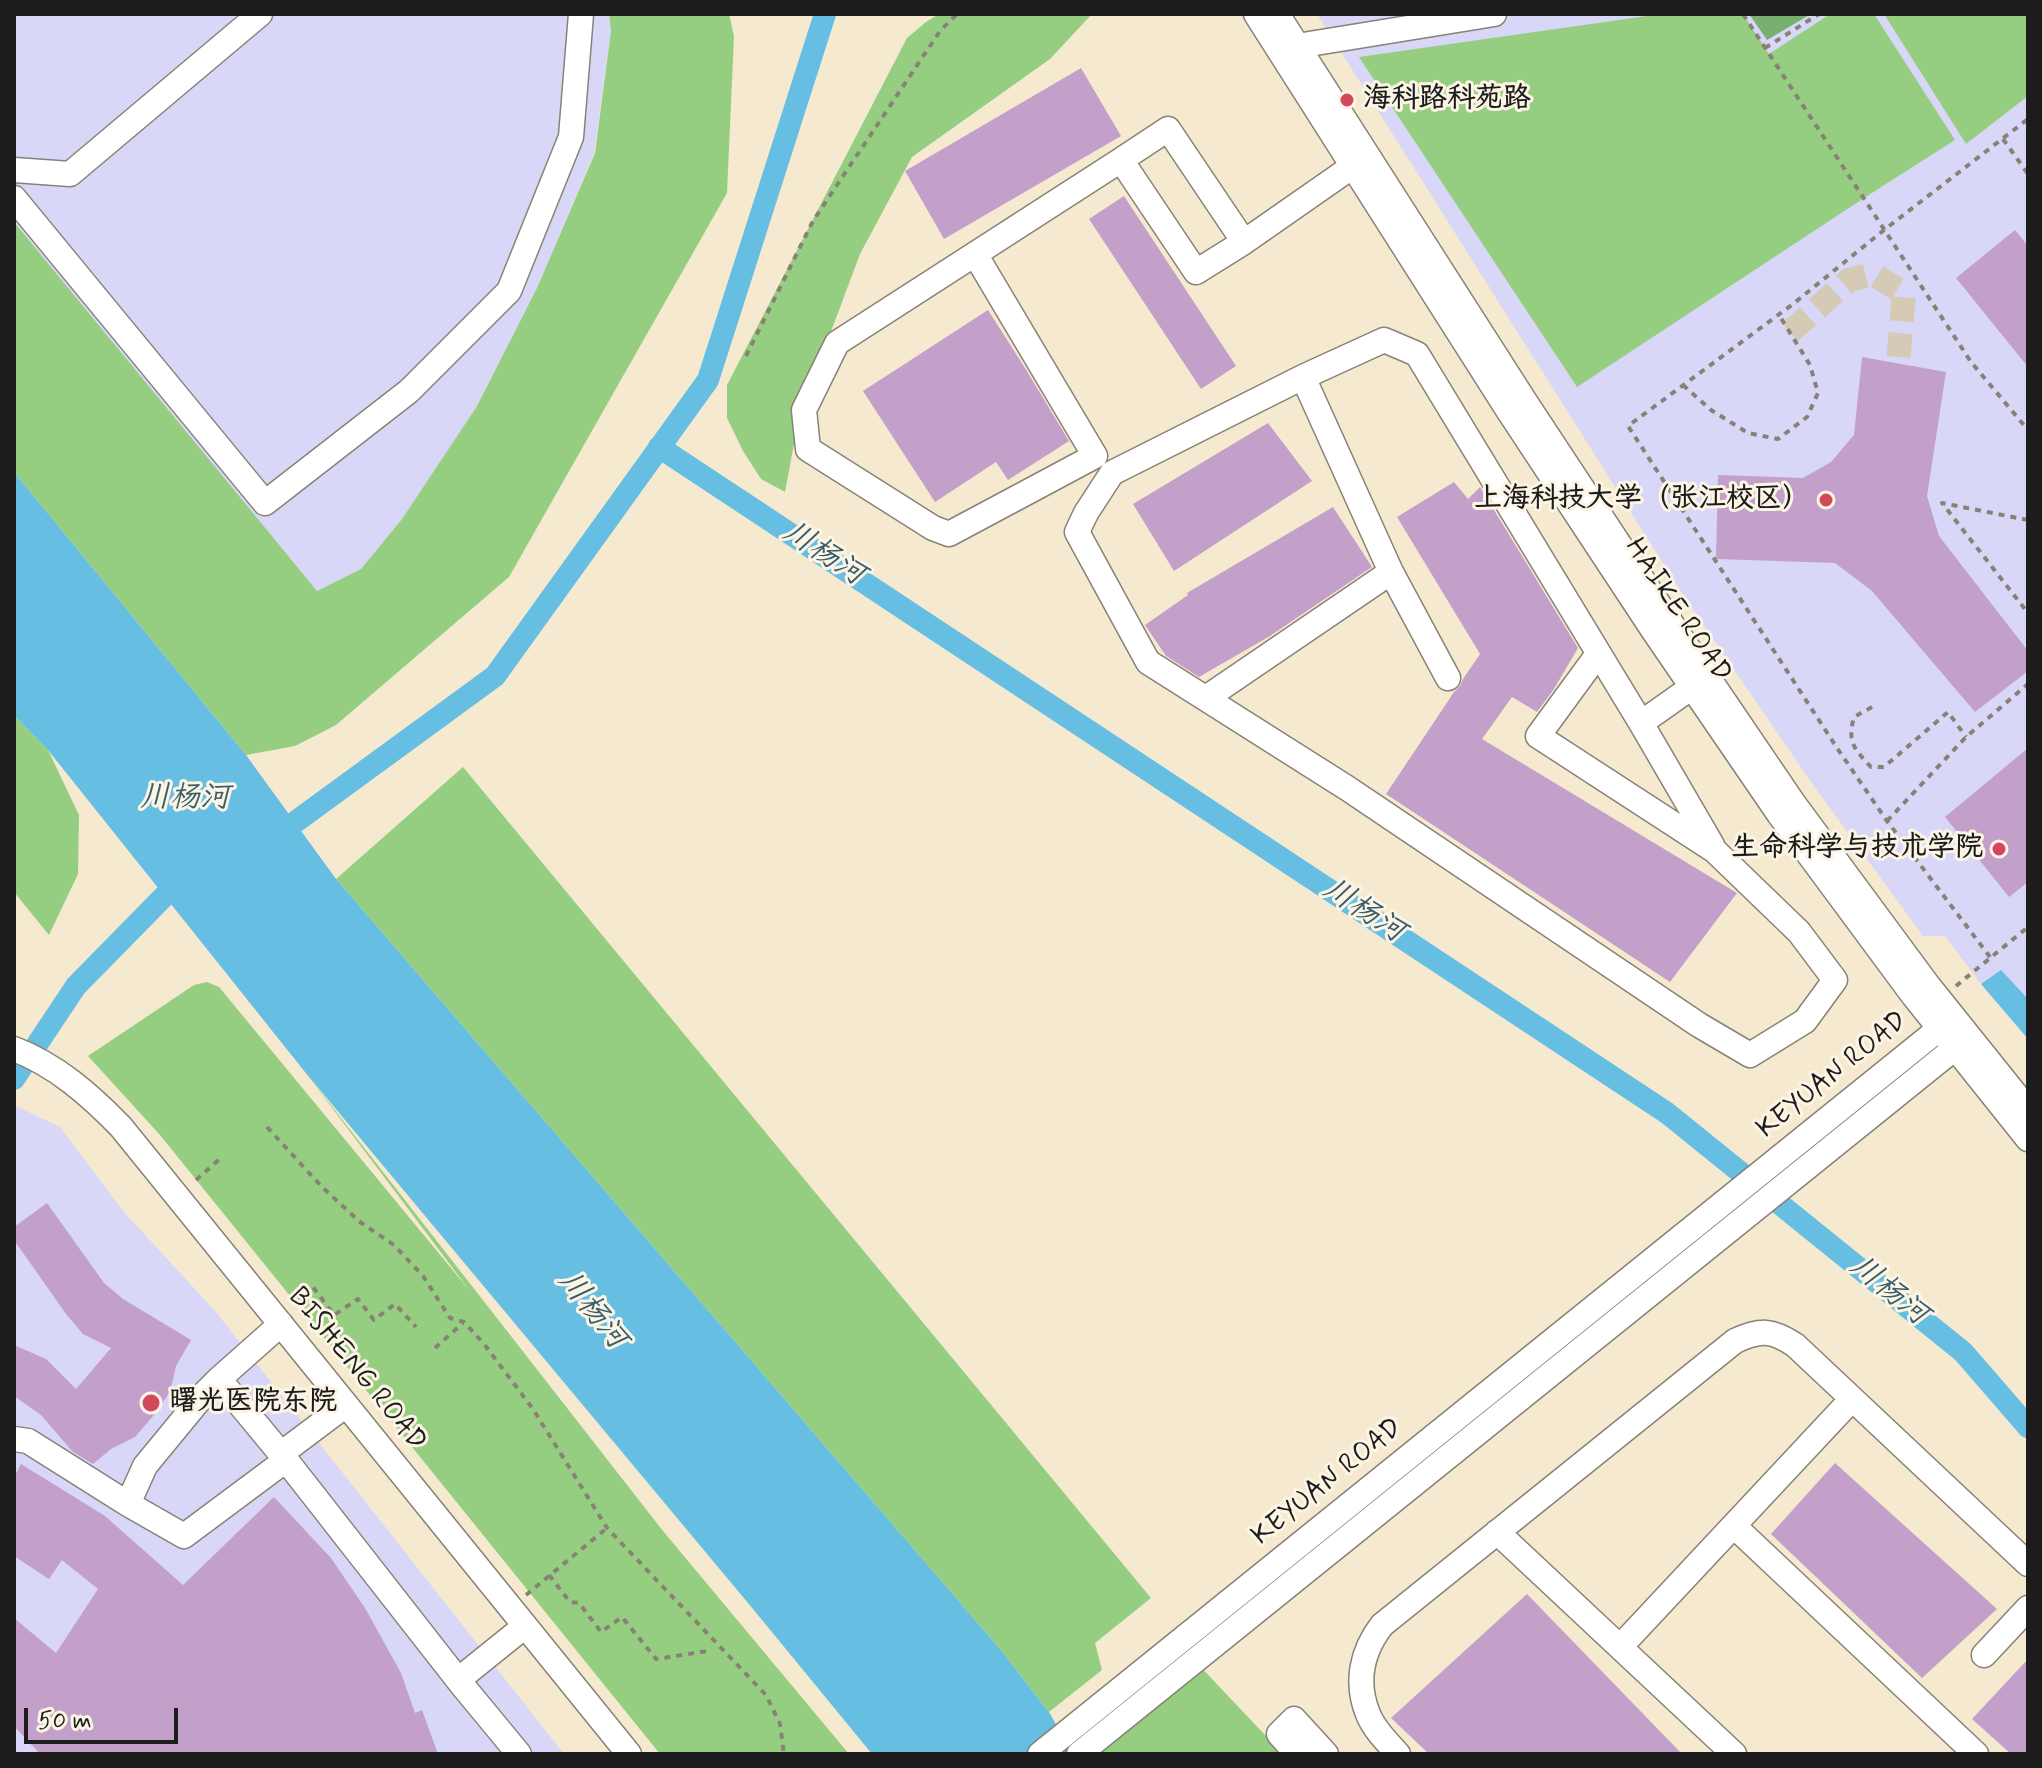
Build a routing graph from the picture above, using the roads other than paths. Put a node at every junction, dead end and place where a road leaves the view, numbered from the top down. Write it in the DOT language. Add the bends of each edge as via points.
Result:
graph roads {
  1 [pos="260,14"];
  2 [pos="581,14"];
  3 [pos="1256,14"];
  4 [pos="1277,14"];
  5 [pos="1494,14"];
  6 [pos="1355,25"];
  7 [pos="1297,46"];
  8 [pos="1121,160"];
  9 [pos="1353,166"];
  10 [pos="14,170"];
  11 [pos="14,198"];
  12 [pos="1244,242"];
  13 [pos="975,254"];
  14 [pos="1303,377"];
  15 [pos="1391,572"];
  16 [pos="1598,654"];
  17 [pos="1448,678"];
  18 [pos="1692,687"];
  19 [pos="1206,698"];
  20 [pos="1641,723"];
  21 [pos="1715,851"];
  22 [pos="1952,1034"];
  23 [pos="14,1049"];
  24 [pos="2028,1110"];
  25 [pos="2028,1139"];
  26 [pos="281,1324"];
  27 [pos="219,1379"];
  28 [pos="1852,1399"];
  29 [pos="346,1405"];
  30 [pos="14,1439"];
  31 [pos="284,1457"];
  32 [pos="128,1504"];
  33 [pos="1734,1526"];
  34 [pos="1497,1532"];
  35 [pos="2028,1564"];
  36 [pos="2028,1608"];
  37 [pos="518,1616"];
  38 [pos="1620,1647"];
  39 [pos="1984,1655"];
  40 [pos="458,1680"];
  41 [pos="519,1754"];
  42 [pos="629,1754"];
  43 [pos="1040,1754"];
  44 [pos="1079,1754"];
  45 [pos="1297,1754"];
  46 [pos="1326,1754"];
  47 [pos="1398,1754"];
  48 [pos="1734,1754"];
  49 [pos="1976,1754"];
  1 -- 10 [label="street" via="70,174"];
  2 -- 11 [label="street" via="571,137 509,291 409,391 265,503"];
  3 -- 9 [label="street, HAIKE ROAD"];
  4 -- 7 [label="street, HAIKE ROAD"];
  5 -- 6 [label="street"];
  6 -- 7 [label="street"];
  7 -- 22 [label="street, HAIKE ROAD" via="1669,620 1794,804 1940,1000"];
  8 -- 12 [label="street" via="1196,272"];
  8 -- 12 [label="street" via="1168,129"];
  8 -- 13 [label="street"];
  9 -- 12 [label="street"];
  9 -- 18 [label="street, HAIKE ROAD"];
  13 -- 13 [label="street" via="837,343 804,410 808,449 949,534 1095,456"];
  14 -- 15 [label="street"];
  14 -- 16 [label="street" via="1384,340 1417,354"];
  14 -- 19 [label="street" via="1112,473 1077,532 1148,662"];
  15 -- 17 [label="street"];
  15 -- 19 [label="street"];
  16 -- 20 [label="street"];
  16 -- 21 [label="street" via="1538,736"];
  18 -- 20 [label="street"];
  18 -- 22 [label="street, HAIKE ROAD" via="1779,814"];
  19 -- 21 [label="street" via="1750,1055 1805,1021 1835,980 1799,932"];
  20 -- 21 [label="street"];
  22 -- 24 [label="street, HAIKE ROAD"];
  22 -- 25 [label="street, HAIKE ROAD"];
  22 -- 43 [label="street, KEYUAN ROAD" via="1777,1159"];
  22 -- 44 [label="street, KEYUAN ROAD" via="1798,1174"];
  23 -- 26 [label="street, BISHENG ROAD" via="93,1098"];
  26 -- 27 [label="street"];
  26 -- 29 [label="street, BISHENG ROAD"];
  27 -- 31 [label="street"];
  27 -- 32 [label="street" via="145,1466"];
  28 -- 33 [label="street"];
  28 -- 34 [label="street" via="1795,1345 1779,1335 1749,1334"];
  28 -- 35 [label="street"];
  29 -- 31 [label="street"];
  29 -- 37 [label="street, BISHENG ROAD"];
  30 -- 32 [label="street" via="28,1441"];
  31 -- 32 [label="street" via="184,1536"];
  31 -- 40 [label="street"];
  33 -- 38 [label="street"];
  33 -- 49 [label="street"];
  34 -- 38 [label="street"];
  34 -- 47 [label="street" via="1382,1625 1371,1640 1362,1667 1363,1697 1378,1731"];
  36 -- 39 [label="street"];
  37 -- 40 [label="street"];
  37 -- 42 [label="street, BISHENG ROAD"];
  38 -- 48 [label="street"];
  40 -- 41 [label="street"];
  45 -- 46 [label="street" via="1279,1734 1294,1719"];
}
